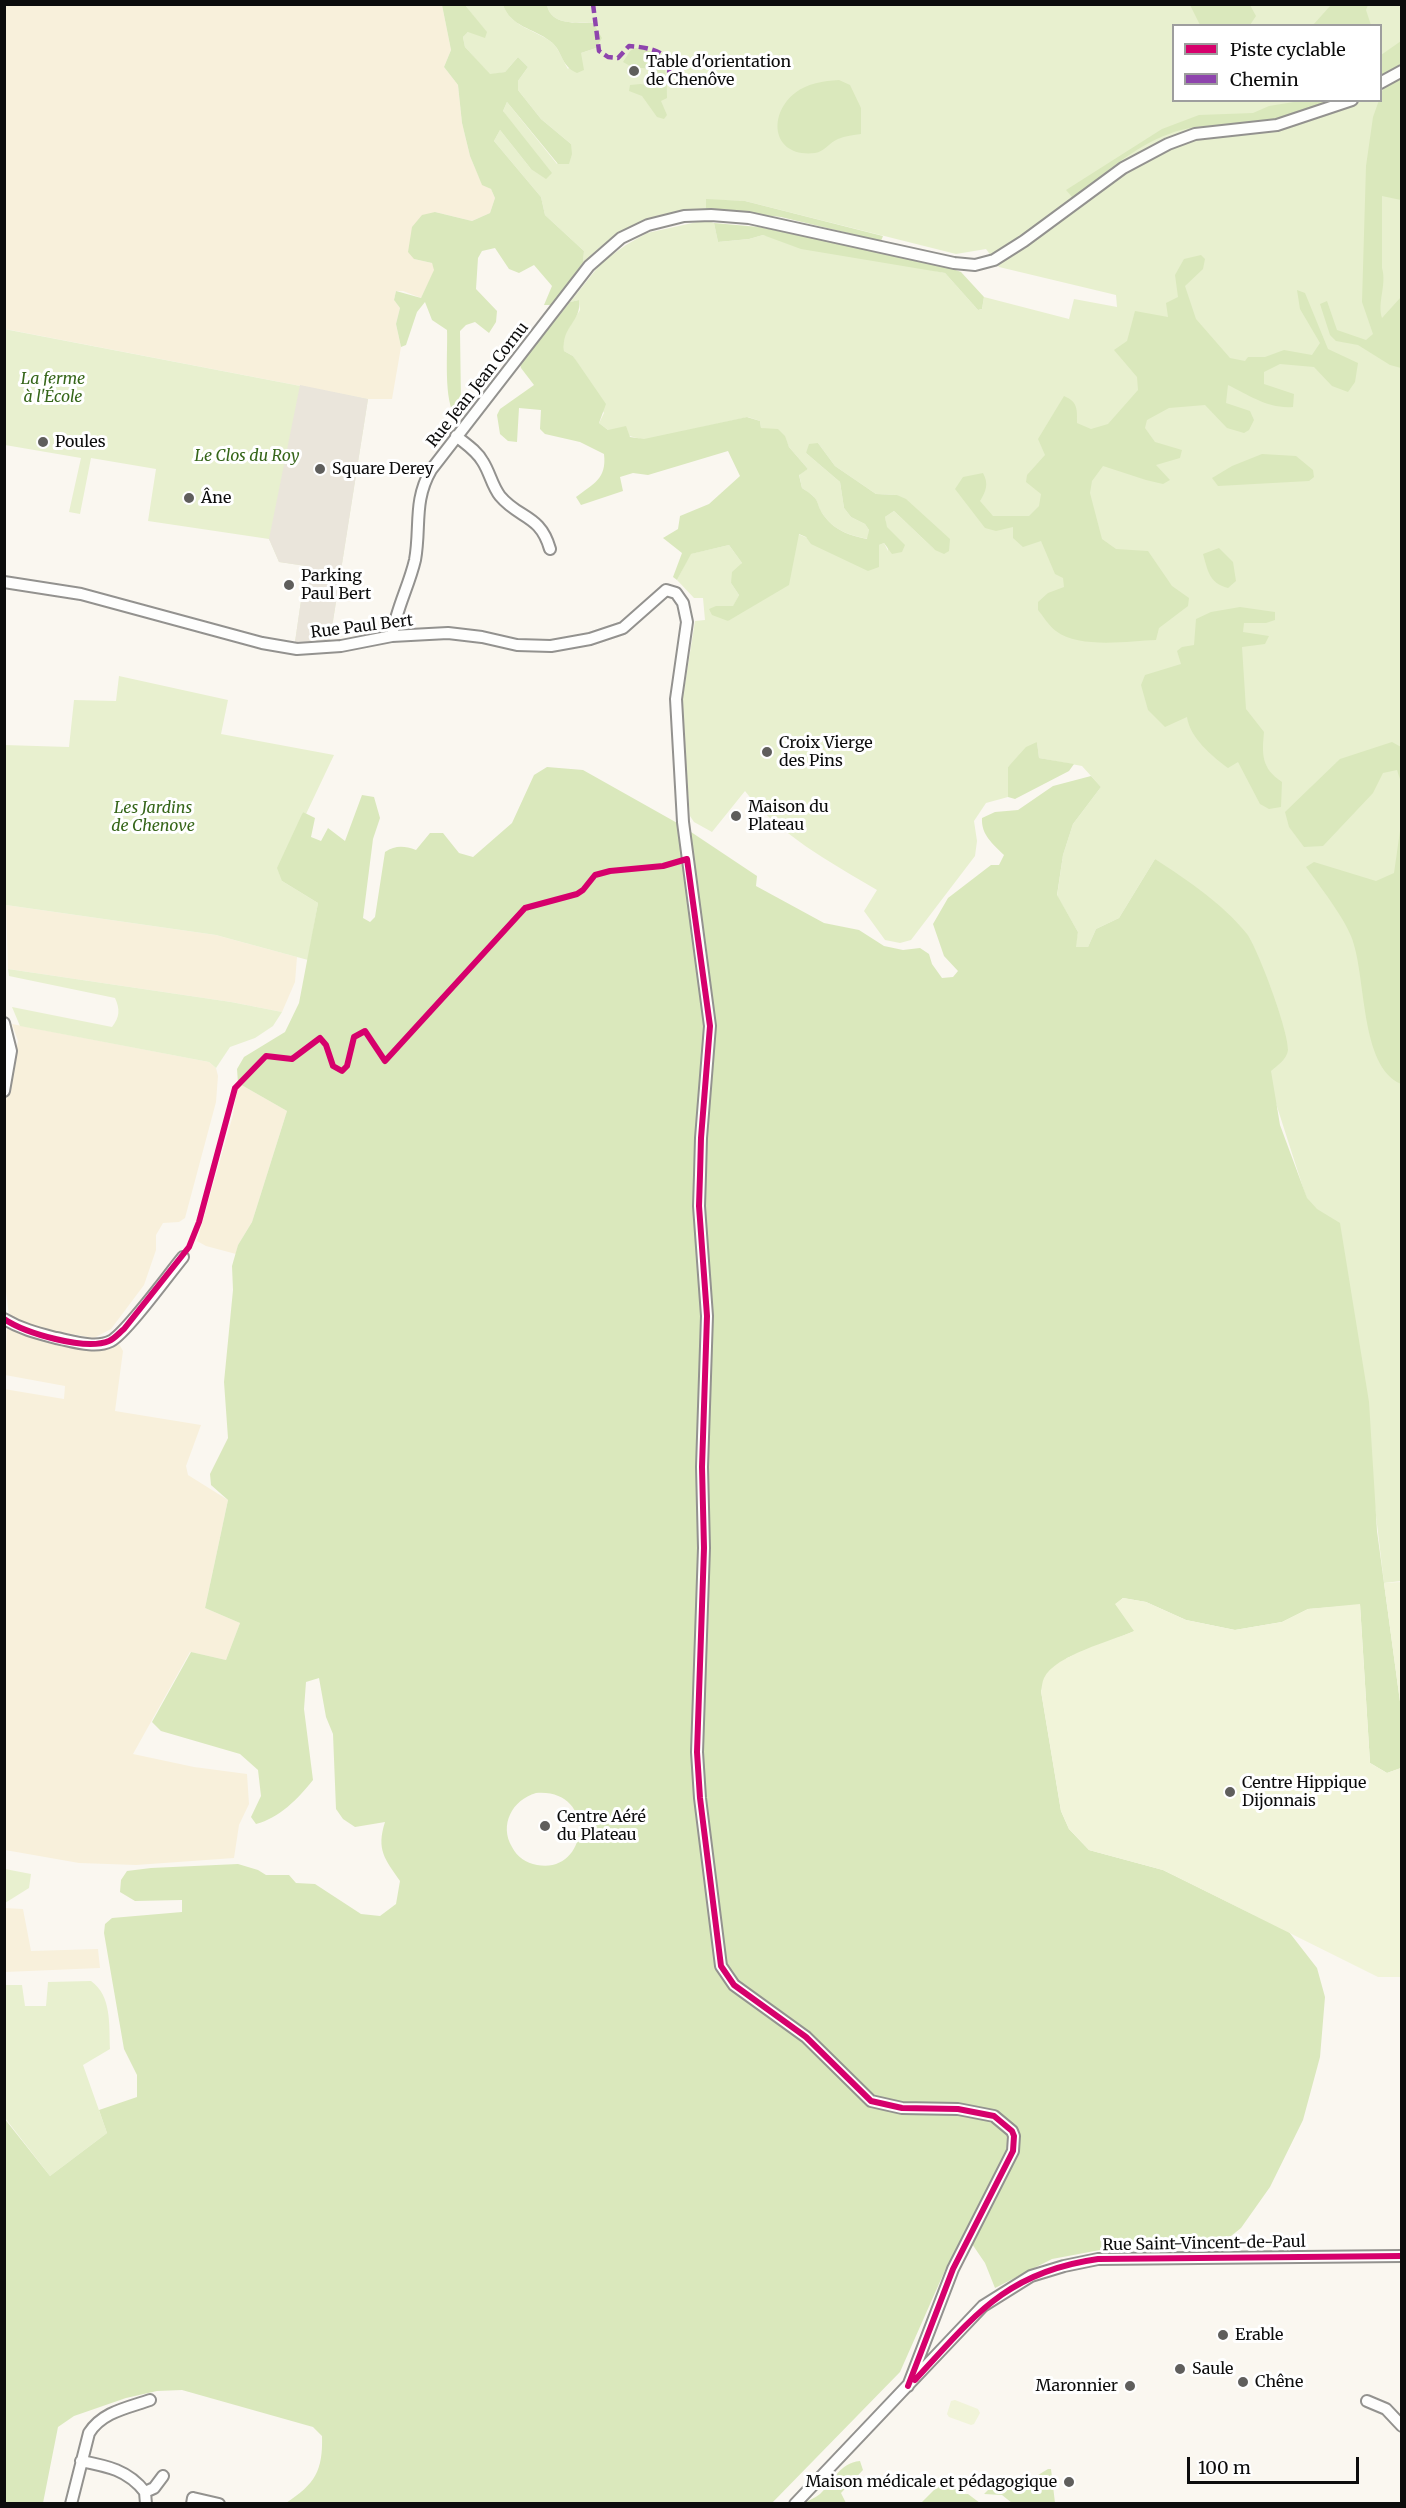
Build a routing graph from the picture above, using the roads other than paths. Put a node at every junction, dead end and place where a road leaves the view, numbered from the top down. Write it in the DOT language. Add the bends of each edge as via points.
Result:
graph roads {
  1 [pos="1401,70"];
  2 [pos="1382,82"];
  3 [pos="1346,102"];
  4 [pos="456,436"];
  5 [pos="550,549"];
  6 [pos="4,582"];
  7 [pos="392,636"];
  8 [pos="4,1023"];
  9 [pos="4,1090"];
  10 [pos="183,1257"];
  11 [pos="4,1318"];
  12 [pos="1401,2256"];
  13 [pos="908,2386"];
  14 [pos="150,2400"];
  15 [pos="1367,2401"];
  16 [pos="1401,2426"];
  17 [pos="81,2461"];
  18 [pos="163,2476"];
  19 [pos="145,2492"];
  20 [pos="71,2504"];
  21 [pos="146,2504"];
  22 [pos="192,2504"];
  23 [pos="219,2504"];
  24 [pos="795,2504"];
  1 -- 2 [label="street"];
  3 -- 4 [label="street, Rue Jean Jean Cornu" via="1277,125 1195,134 1168,144 1123,168 994,260 975,265 749,218 684,216 648,225 621,238 589,266"];
  4 -- 5 [label="street" via="483,460 504,500 536,521"];
  4 -- 7 [label="street, Rue Jean Jean Cornu" via="420,493 415,560"];
  6 -- 7 [label="street, Rue Paul Bert" via="81,594 239,638 297,649 342,646"];
  7 -- 13 [label="street, Rue Paul Bert" via="448,633 517,645 551,646 590,639 623,627 669,590 683,603 687,622 676,699 683,822 710,1026 699,1196 707,1316 697,1752 721,1966 734,1985 806,2037 871,2101 902,2108 958,2109 994,2116 1014,2136 1013,2151 953,2269"];
  8 -- 9 [label="street" via="11,1052"];
  10 -- 11 [label="street" via="111,1341 74,1342 17,1327"];
  12 -- 13 [label="street, Rue Saint-Vincent-de-Paul" via="1098,2259 1064,2265 1031,2276 983,2307"];
  13 -- 24 [label="street, Rue Saint-Vincent-de-Paul"];
  14 -- 17 [label="street" via="106,2415 95,2424"];
  15 -- 16 [label="street" via="1386,2409"];
  17 -- 19 [label="street" via="124,2472"];
  17 -- 20 [label="street"];
  18 -- 19 [label="street"];
  19 -- 21 [label="street"];
  22 -- 23 [label="street" via="193,2498"];
}
